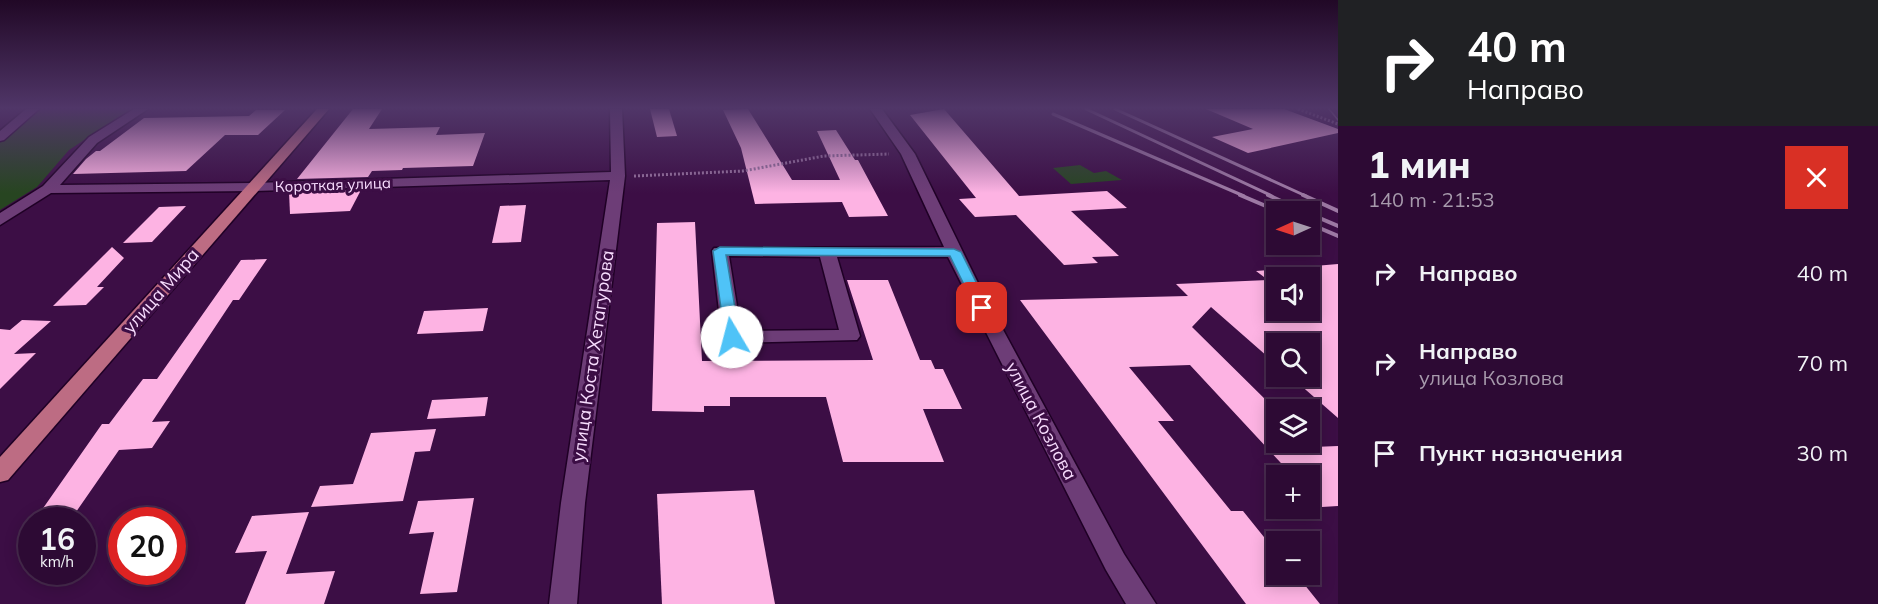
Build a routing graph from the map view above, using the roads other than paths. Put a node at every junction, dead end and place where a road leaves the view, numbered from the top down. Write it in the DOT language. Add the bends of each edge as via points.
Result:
graph roads {
  1 [pos="97,137"];
  2 [pos="298,137"];
  3 [pos="617,137"];
  4 [pos="896,137"];
  5 [pos="618,177"];
  6 [pos="253,187"];
  7 [pos="48,189"];
  8 [pos="0,220"];
  9 [pos="827,252"];
  10 [pos="954,252"];
  11 [pos="0,473"];
  12 [pos="563,604"];
  13 [pos="1142,604"];
  1 -- 7 [label="street"];
  2 -- 6 [label="main road, улица Мира"];
  3 -- 5 [label="street, улица Коста Хетагурова"];
  4 -- 10 [label="street, улица Козлова" via="908,154"];
  5 -- 6 [label="street, Короткая улица"];
  5 -- 12 [label="street, улица Коста Хетагурова"];
  6 -- 7 [label="street, Короткая улица"];
  6 -- 11 [label="main road, улица Мира"];
  7 -- 8 [label="street"];
  9 -- 9 [label="street" via="850,336 732,337 720,251"];
  9 -- 10 [label="street"];
  10 -- 13 [label="street, улица Козлова" via="1115,562"];
}
